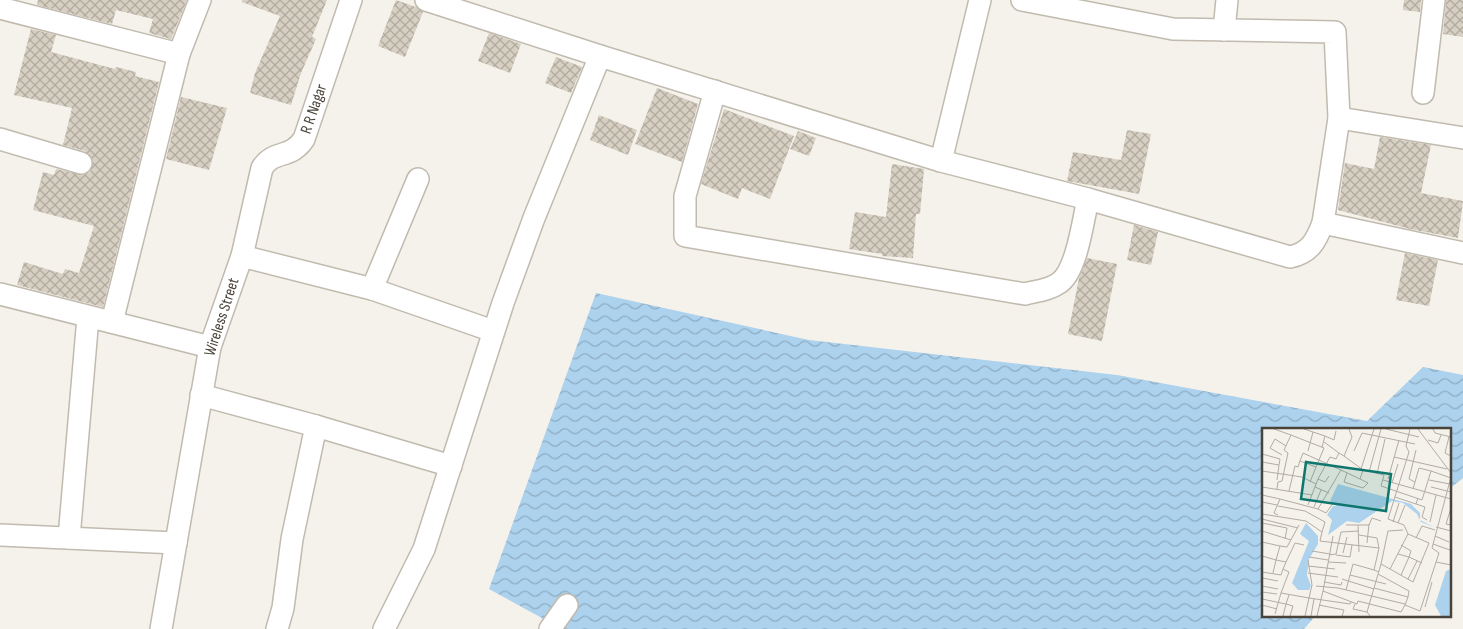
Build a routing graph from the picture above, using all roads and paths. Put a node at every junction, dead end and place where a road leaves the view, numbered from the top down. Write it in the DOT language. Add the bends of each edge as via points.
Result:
graph roads {
  1 [pos="200,0"];
  2 [pos="351,0"];
  3 [pos="426,0"];
  4 [pos="980,0"];
  5 [pos="1022,0"];
  6 [pos="1227,0"];
  7 [pos="1434,0"];
  8 [pos="1081,6"];
  9 [pos="0,8"];
  10 [pos="1224,30"];
  11 [pos="180,54"];
  12 [pos="600,56"];
  13 [pos="715,91"];
  14 [pos="1423,93"];
  15 [pos="1339,118"];
  16 [pos="1463,138"];
  17 [pos="0,139"];
  18 [pos="941,161"];
  19 [pos="81,163"];
  20 [pos="418,179"];
  21 [pos="1088,198"];
  22 [pos="1323,223"];
  23 [pos="1463,253"];
  24 [pos="242,256"];
  25 [pos="372,289"];
  26 [pos="0,294"];
  27 [pos="88,316"];
  28 [pos="112,322"];
  29 [pos="493,331"];
  30 [pos="210,348"];
  31 [pos="201,395"];
  32 [pos="316,426"];
  33 [pos="450,466"];
  34 [pos="0,535"];
  35 [pos="69,538"];
  36 [pos="176,543"];
  37 [pos="567,605"];
  38 [pos="162,629"];
  39 [pos="277,629"];
  40 [pos="384,629"];
  41 [pos="550,629"];
  1 -- 11 [label="street"];
  2 -- 24 [label="street, R R Nagar" via="304,139 292,152 266,160 262,168"];
  3 -- 12 [label="street"];
  4 -- 18 [label="street"];
  5 -- 8 [label="street"];
  6 -- 10 [label="street"];
  7 -- 14 [label="street"];
  8 -- 10 [label="street" via="1174,29"];
  9 -- 11 [label="street"];
  10 -- 15 [label="street" via="1335,32"];
  11 -- 28 [label="street"];
  12 -- 13 [label="street"];
  12 -- 29 [label="street" via="534,218"];
  13 -- 18 [label="street"];
  13 -- 21 [label="street" via="685,196 685,236 1025,294 1061,282 1073,264"];
  15 -- 16 [label="street"];
  15 -- 22 [label="street"];
  17 -- 19 [label="street"];
  18 -- 21 [label="street"];
  20 -- 25 [label="street"];
  21 -- 22 [label="street" via="1290,257 1314,246"];
  22 -- 23 [label="street"];
  24 -- 25 [label="street, Wireless Street"];
  24 -- 30 [label="street, Wireless Street"];
  25 -- 29 [label="street, Wireless Street"];
  26 -- 27 [label="street"];
  27 -- 28 [label="street"];
  27 -- 35 [label="street"];
  28 -- 30 [label="street"];
  29 -- 33 [label="street"];
  30 -- 31 [label="street, Wireless Street"];
  31 -- 32 [label="street"];
  31 -- 36 [label="street, Wireless Street"];
  32 -- 33 [label="street"];
  32 -- 39 [label="street"];
  33 -- 40 [label="street" via="424,549"];
  34 -- 35 [label="street"];
  35 -- 36 [label="street"];
  36 -- 38 [label="street, Wireless Street"];
  37 -- 41 [label="street"];
}
